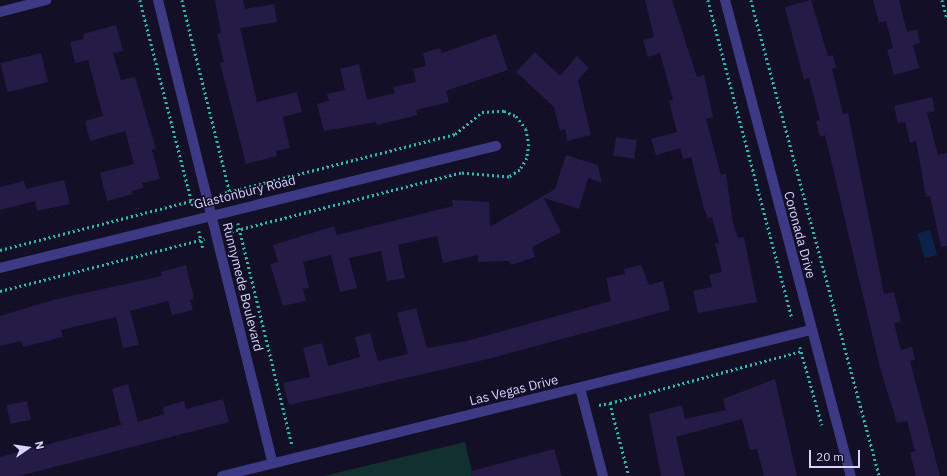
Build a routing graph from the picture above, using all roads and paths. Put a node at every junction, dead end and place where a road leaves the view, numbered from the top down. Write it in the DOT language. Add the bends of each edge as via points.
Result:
graph roads {
  1 [pos="46,0"];
  2 [pos="140,0"];
  3 [pos="158,0"];
  4 [pos="708,0"];
  5 [pos="725,0"];
  6 [pos="751,0"];
  7 [pos="942,0"];
  8 [pos="0,12"];
  9 [pos="947,18"];
  10 [pos="496,146"];
  11 [pos="259,184"];
  12 [pos="206,198"];
  13 [pos="191,201"];
  14 [pos="210,215"];
  15 [pos="196,218"];
  16 [pos="203,248"];
  17 [pos="0,250"];
  18 [pos="0,268"];
  19 [pos="792,319"];
  20 [pos="810,330"];
  21 [pos="800,347"];
  22 [pos="801,351"];
  23 [pos="580,388"];
  24 [pos="610,403"];
  25 [pos="585,408"];
  26 [pos="824,432"];
  27 [pos="273,463"];
  28 [pos="222,476"];
  29 [pos="603,476"];
  30 [pos="629,476"];
  31 [pos="851,476"];
  32 [pos="879,476"];
  1 -- 8 [label="street"];
  2 -- 13 [label="path"];
  3 -- 12 [label="street, Runnymede Boulevard"];
  4 -- 19 [label="path"];
  5 -- 20 [label="street, Coronada Drive"];
  6 -- 32 [label="path"];
  7 -- 9 [label="path"];
  10 -- 14 [label="street, Glastonbury Road"];
  11 -- 12 [label="path"];
  12 -- 13 [label="path"];
  12 -- 14 [label="street, Runnymede Boulevard"];
  13 -- 15 [label="path"];
  13 -- 17 [label="path"];
  14 -- 15 [label="street, Glastonbury Road"];
  14 -- 27 [label="street, Runnymede Boulevard"];
  15 -- 16 [label="path"];
  15 -- 18 [label="street, Glastonbury Road"];
  20 -- 23 [label="street, Las Vegas Drive"];
  20 -- 31 [label="street, Coronada Drive"];
  21 -- 22 [label="path"];
  22 -- 24 [label="path"];
  22 -- 26 [label="path"];
  23 -- 25 [label="street"];
  23 -- 27 [label="street, Las Vegas Drive"];
  24 -- 25 [label="path"];
  24 -- 30 [label="path"];
  25 -- 29 [label="street"];
  27 -- 28 [label="street, Las Vegas Drive"];
}
